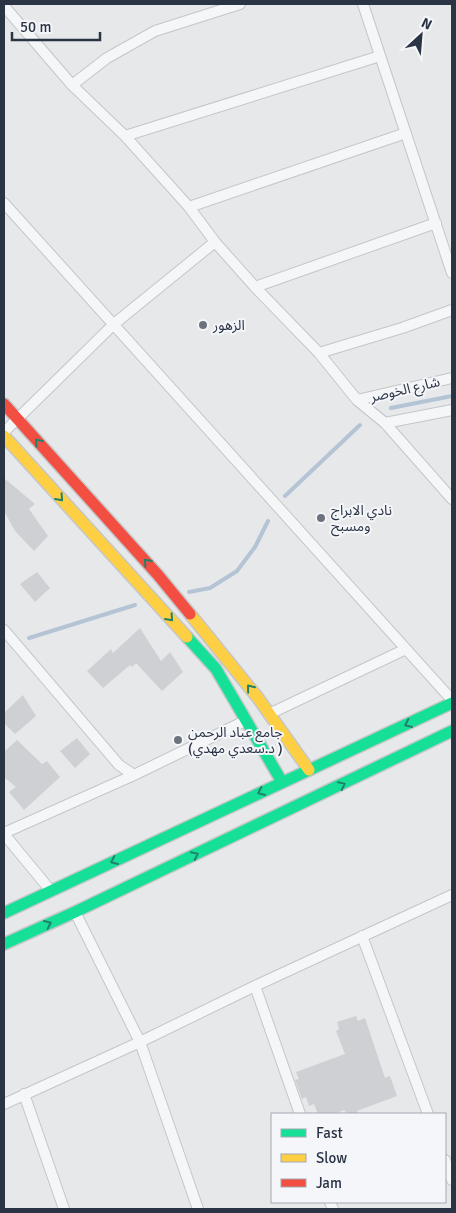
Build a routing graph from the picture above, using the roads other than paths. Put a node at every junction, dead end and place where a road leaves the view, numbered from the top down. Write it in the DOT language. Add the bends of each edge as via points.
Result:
graph roads {
  1 [pos="240,4"];
  2 [pos="363,4"];
  3 [pos="4,6"];
  4 [pos="380,56"];
  5 [pos="72,85"];
  6 [pos="406,133"];
  7 [pos="126,136"];
  8 [pos="4,203"];
  9 [pos="188,208"];
  10 [pos="436,224"];
  11 [pos="215,242"];
  12 [pos="452,273"];
  13 [pos="255,287"];
  14 [pos="452,310"];
  15 [pos="114,324"];
  16 [pos="319,353"];
  17 [pos="452,378"];
  18 [pos="357,400"];
  19 [pos="4,404"];
  20 [pos="452,410"];
  21 [pos="17,418"];
  22 [pos="385,423"];
  23 [pos="4,432"];
  24 [pos="4,436"];
  25 [pos="452,499"];
  26 [pos="4,630"];
  27 [pos="406,649"];
  28 [pos="452,702"];
  29 [pos="269,714"];
  30 [pos="245,721"];
  31 [pos="452,731"];
  32 [pos="309,770"];
  33 [pos="134,775"];
  34 [pos="282,782"];
  35 [pos="4,834"];
  36 [pos="51,891"];
  37 [pos="452,895"];
  38 [pos="76,912"];
  39 [pos="4,913"];
  40 [pos="362,936"];
  41 [pos="4,944"];
  42 [pos="255,986"];
  43 [pos="140,1042"];
  44 [pos="24,1094"];
  45 [pos="4,1104"];
  46 [pos="300,1113"];
  47 [pos="428,1113"];
  48 [pos="446,1163"];
  49 [pos="452,1180"];
  50 [pos="64,1209"];
  51 [pos="198,1209"];
  1 -- 5 [label="street" via="155,31 107,58"];
  2 -- 4 [label="street"];
  3 -- 5 [label="street"];
  4 -- 6 [label="street"];
  4 -- 7 [label="street"];
  5 -- 7 [label="street"];
  6 -- 9 [label="street"];
  6 -- 10 [label="street"];
  7 -- 9 [label="street"];
  8 -- 15 [label="street"];
  9 -- 11 [label="street"];
  10 -- 12 [label="street"];
  10 -- 13 [label="street"];
  11 -- 13 [label="street"];
  11 -- 15 [label="street"];
  13 -- 16 [label="street"];
  14 -- 16 [label="street"];
  15 -- 21 [label="street"];
  15 -- 27 [label="street"];
  16 -- 18 [label="street"];
  17 -- 18 [label="street, شارع الخوصر"];
  18 -- 22 [label="street"];
  19 -- 21 [label="street"];
  20 -- 22 [label="street"];
  21 -- 23 [label="street"];
  29 -- 21 [label="street, one-way" via="158,575"];
  22 -- 25 [label="street"];
  24 -- 30 [label="street, one-way" via="216,669"];
  26 -- 33 [label="street" via="119,766"];
  27 -- 28 [label="street"];
  27 -- 29 [label="street"];
  28 -- 32 [label="street, one-way"];
  29 -- 32 [label="street"];
  30 -- 33 [label="street"];
  30 -- 34 [label="street"];
  38 -- 31 [label="street, one-way"];
  32 -- 34 [label="street"];
  33 -- 35 [label="street"];
  34 -- 36 [label="street, one-way"];
  35 -- 36 [label="street"];
  36 -- 39 [label="street"];
  37 -- 40 [label="street"];
  41 -- 38 [label="street, one-way"];
  38 -- 43 [label="street"];
  40 -- 42 [label="street"];
  40 -- 47 [label="street"];
  42 -- 43 [label="street"];
  42 -- 46 [label="street"];
  43 -- 44 [label="street"];
  43 -- 51 [label="street"];
  44 -- 45 [label="street"];
  44 -- 50 [label="street"];
  48 -- 49 [label="street"];
}
